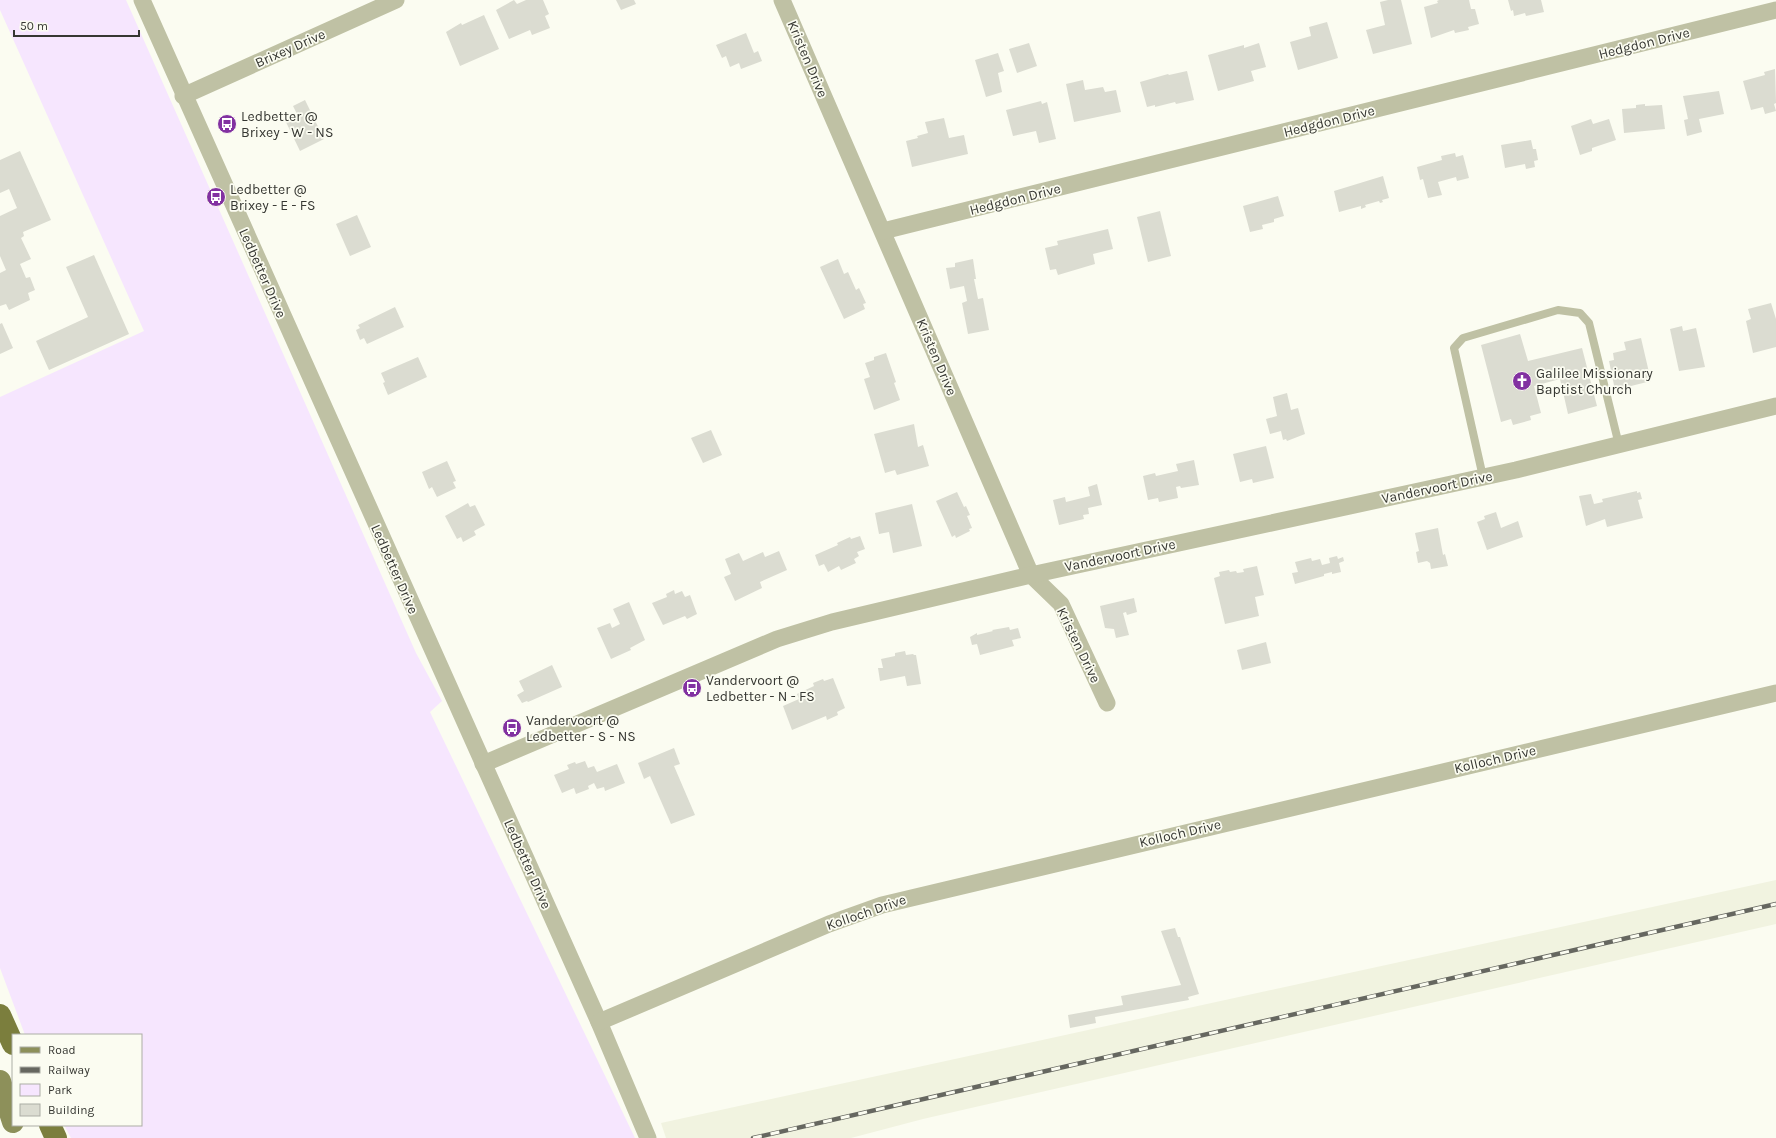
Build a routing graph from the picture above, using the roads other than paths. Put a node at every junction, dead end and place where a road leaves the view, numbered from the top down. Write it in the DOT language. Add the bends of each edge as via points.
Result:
graph roads {
  1 [pos="142,0"];
  2 [pos="396,0"];
  3 [pos="782,0"];
  4 [pos="1776,10"];
  5 [pos="183,96"];
  6 [pos="883,232"];
  7 [pos="1776,406"];
  8 [pos="1619,445"];
  9 [pos="1482,477"];
  10 [pos="1031,575"];
  11 [pos="1776,694"];
  12 [pos="1107,703"];
  13 [pos="483,764"];
  14 [pos="0,1015"];
  15 [pos="599,1022"];
  16 [pos="12,1042"];
  17 [pos="0,1081"];
  18 [pos="12,1119"];
  19 [pos="14,1126"];
  20 [pos="50,1126"];
  21 [pos="18,1138"];
  22 [pos="56,1138"];
  23 [pos="648,1138"];
  1 -- 5 [label="street, Ledbetter Drive"];
  2 -- 5 [label="street, Brixey Drive"];
  3 -- 6 [label="street, Kristen Drive"];
  4 -- 6 [label="street, Hedgdon Drive"];
  5 -- 13 [label="street, Ledbetter Drive"];
  6 -- 10 [label="street, Kristen Drive"];
  7 -- 8 [label="street, Vandervoort Drive"];
  8 -- 9 [label="street, Vandervoort Drive"];
  8 -- 9 [label="lane" via="1589,323 1580,313 1558,310 1463,338 1454,348"];
  9 -- 10 [label="street, Vandervoort Drive"];
  10 -- 12 [label="street, Kristen Drive" via="1061,604"];
  10 -- 13 [label="street, Vandervoort Drive" via="832,622 777,639"];
  11 -- 15 [label="street, Kolloch Drive" via="882,904"];
  13 -- 15 [label="street, Ledbetter Drive"];
  14 -- 16 [label="highway"];
  15 -- 23 [label="street, Ledbetter Drive"];
  17 -- 18 [label="main road"];
  19 -- 21 [label="main road"];
  20 -- 22 [label="highway"];
}
